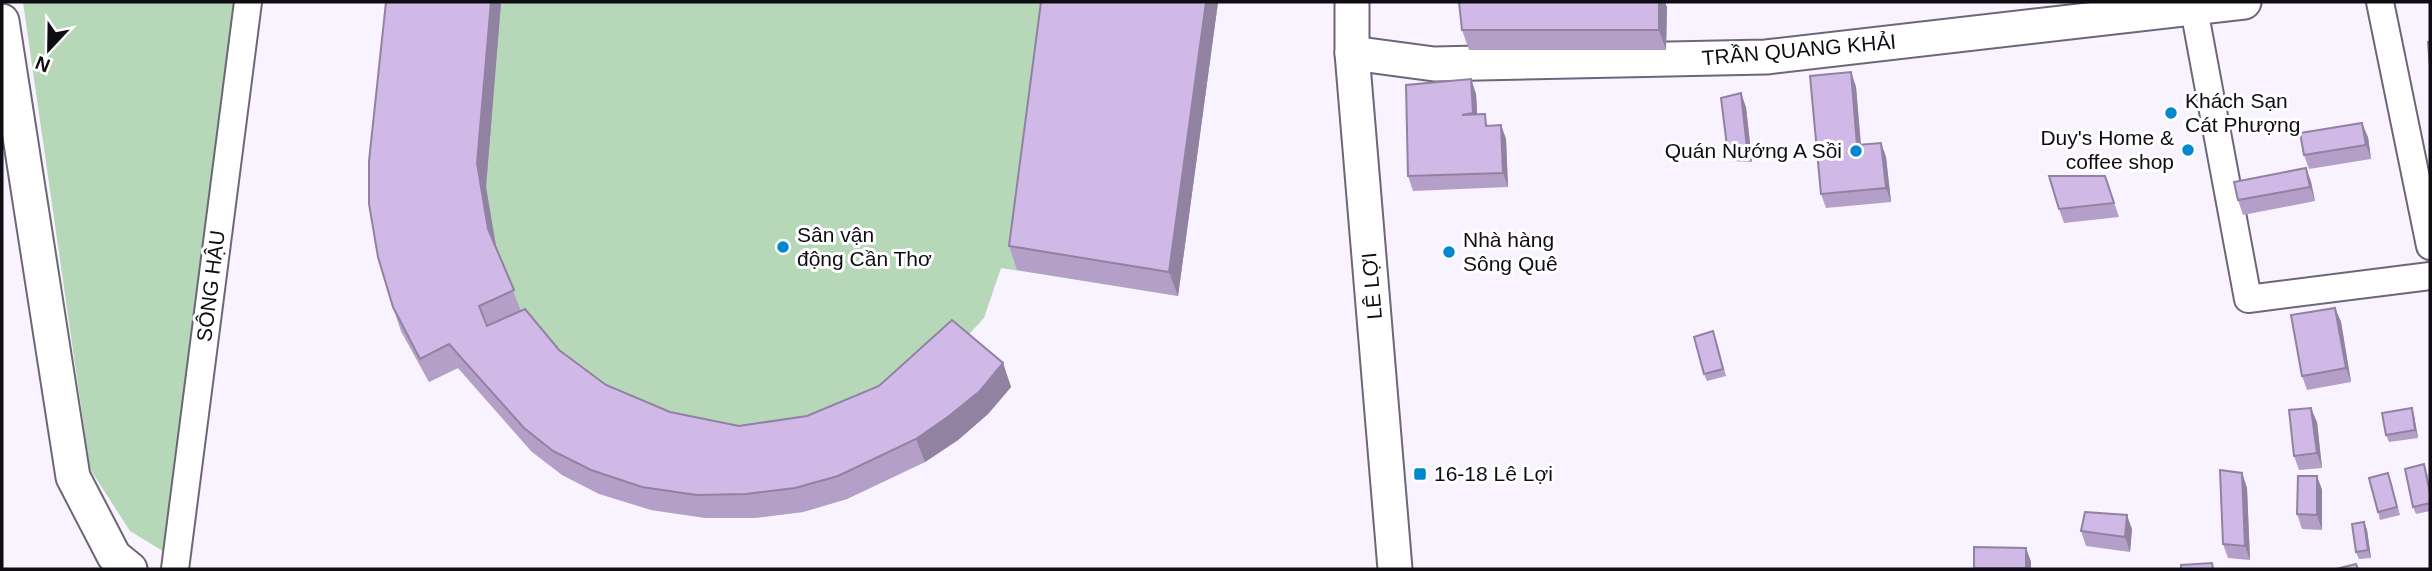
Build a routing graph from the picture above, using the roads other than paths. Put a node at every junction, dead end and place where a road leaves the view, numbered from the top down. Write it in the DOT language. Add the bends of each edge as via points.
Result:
graph roads {
  1 [pos="248,2"];
  2 [pos="1352,2"];
  3 [pos="2244,2"];
  4 [pos="2380,2"];
  5 [pos="2194,9"];
  6 [pos="2,21"];
  7 [pos="1352,53"];
  8 [pos="2430,246"];
  9 [pos="2430,276"];
  10 [pos="130,569"];
  11 [pos="175,569"];
  12 [pos="1395,569"];
  1 -- 11 [label="street, SÔNG HẬU"];
  2 -- 7 [label="street, LÊ LỢI"];
  3 -- 5 [label="street, TRẦN QUANG KHẢI"];
  4 -- 8 [label="street"];
  5 -- 7 [label="street, TRẦN QUANG KHẢI" via="1766,57 1434,64"];
  5 -- 9 [label="street" via="2248,299"];
  6 -- 10 [label="street" via="74,477 114,556"];
  7 -- 12 [label="street, LÊ LỢI"];
}
